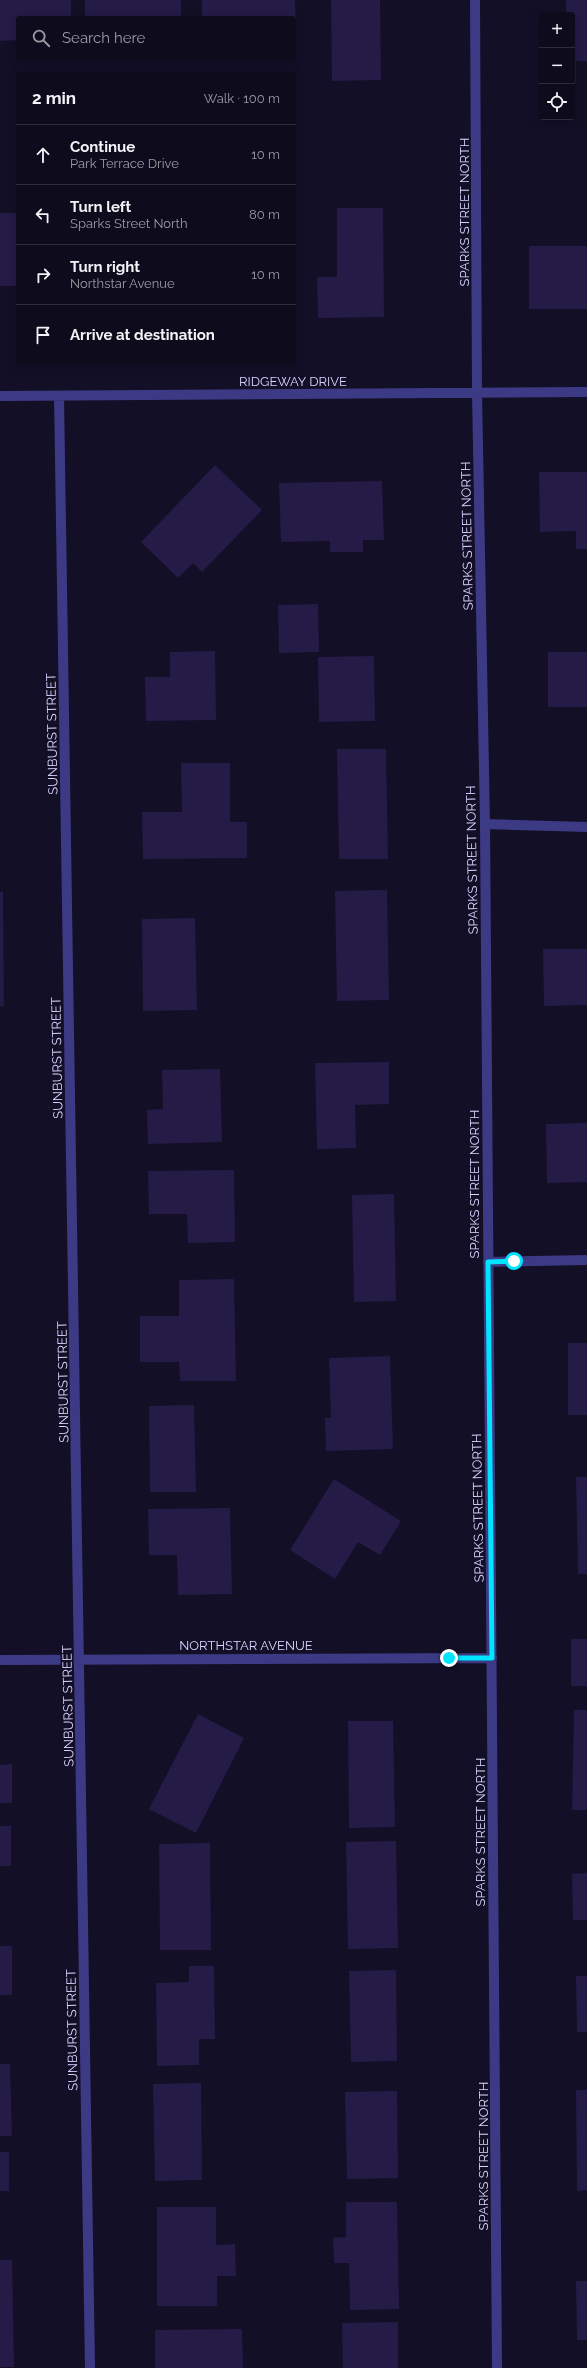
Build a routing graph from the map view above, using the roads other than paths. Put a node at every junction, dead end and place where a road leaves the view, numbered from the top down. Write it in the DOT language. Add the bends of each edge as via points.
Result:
graph roads {
  1 [pos="475,0"];
  2 [pos="477,392"];
  3 [pos="587,392"];
  4 [pos="0,396"];
  5 [pos="59,396"];
  6 [pos="485,824"];
  7 [pos="587,827"];
  8 [pos="587,1260"];
  9 [pos="488,1262"];
  10 [pos="492,1658"];
  11 [pos="80,1659"];
  12 [pos="0,1660"];
  13 [pos="90,2368"];
  14 [pos="497,2368"];
  1 -- 2 [label="street, SPARKS STREET NORTH"];
  2 -- 3 [label="street, RIDGEWAY DRIVE"];
  2 -- 5 [label="street, RIDGEWAY DRIVE"];
  2 -- 6 [label="street, SPARKS STREET NORTH"];
  4 -- 5 [label="street, RIDGEWAY DRIVE"];
  5 -- 11 [label="street, SUNBURST STREET"];
  6 -- 7 [label="street"];
  6 -- 9 [label="street, SPARKS STREET NORTH"];
  8 -- 9 [label="street"];
  9 -- 10 [label="street, SPARKS STREET NORTH"];
  10 -- 11 [label="street, NORTHSTAR AVENUE"];
  10 -- 14 [label="street, SPARKS STREET NORTH"];
  11 -- 12 [label="street, NORTHSTAR AVENUE"];
  11 -- 13 [label="street, SUNBURST STREET"];
}
